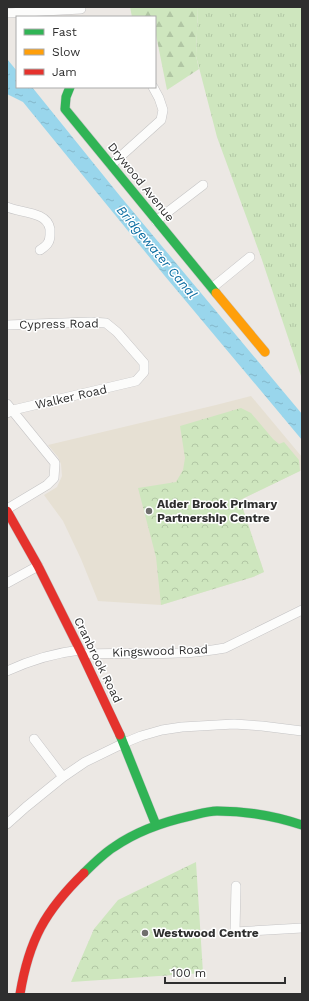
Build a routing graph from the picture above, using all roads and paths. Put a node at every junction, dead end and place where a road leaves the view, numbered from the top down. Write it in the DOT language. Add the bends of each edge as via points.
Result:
graph roads {
  1 [pos="81,11"];
  2 [pos="7,13"];
  3 [pos="70,88"];
  4 [pos="154,88"];
  5 [pos="111,165"];
  6 [pos="203,185"];
  7 [pos="7,207"];
  8 [pos="156,221"];
  9 [pos="40,250"];
  10 [pos="250,257"];
  11 [pos="212,288"];
  12 [pos="7,325"];
  13 [pos="265,352"];
  14 [pos="136,381"];
  15 [pos="9,409"];
  16 [pos="7,510"];
  17 [pos="38,566"];
  18 [pos="7,583"];
  19 [pos="302,610"];
  20 [pos="81,652"];
  21 [pos="7,671"];
  22 [pos="302,731"];
  23 [pos="34,739"];
  24 [pos="124,743"];
  25 [pos="63,777"];
  26 [pos="7,824"];
  27 [pos="156,824"];
  28 [pos="302,825"];
  29 [pos="236,886"];
  30 [pos="302,928"];
  31 [pos="20,994"];
  1 -- 2 [label="street"];
  3 -- 5 [label="street, Drywood Avenue" via="65,109"];
  4 -- 5 [label="street" via="162,110 161,120"];
  5 -- 8 [label="street, Drywood Avenue"];
  6 -- 8 [label="street"];
  7 -- 9 [label="street" via="32,213 46,222 50,229 50,241"];
  8 -- 11 [label="street, Drywood Avenue"];
  10 -- 11 [label="street"];
  11 -- 13 [label="street, Drywood Avenue"];
  12 -- 14 [label="street, Cypress Road" via="106,323 144,363 144,372"];
  14 -- 15 [label="street, Walker Road"];
  15 -- 16 [label="street" via="55,463 54,478 47,485"];
  16 -- 17 [label="street, Cranbrook Road"];
  17 -- 18 [label="street"];
  17 -- 20 [label="street, Cranbrook Road"];
  19 -- 20 [label="street, Kingswood Road" via="225,648 159,654"];
  20 -- 21 [label="street, Kingswood Road" via="60,652"];
  20 -- 24 [label="street, Cranbrook Road"];
  22 -- 24 [label="street" via="234,724 182,727 162,730"];
  23 -- 25 [label="street"];
  24 -- 25 [label="street"];
  24 -- 27 [label="street, Cranbrook Road"];
  25 -- 26 [label="street"];
  27 -- 28 [label="street" via="217,811 262,815"];
  27 -- 31 [label="street" via="113,847 67,890 42,924 34,941"];
  29 -- 30 [label="street" via="235,932"];
}
